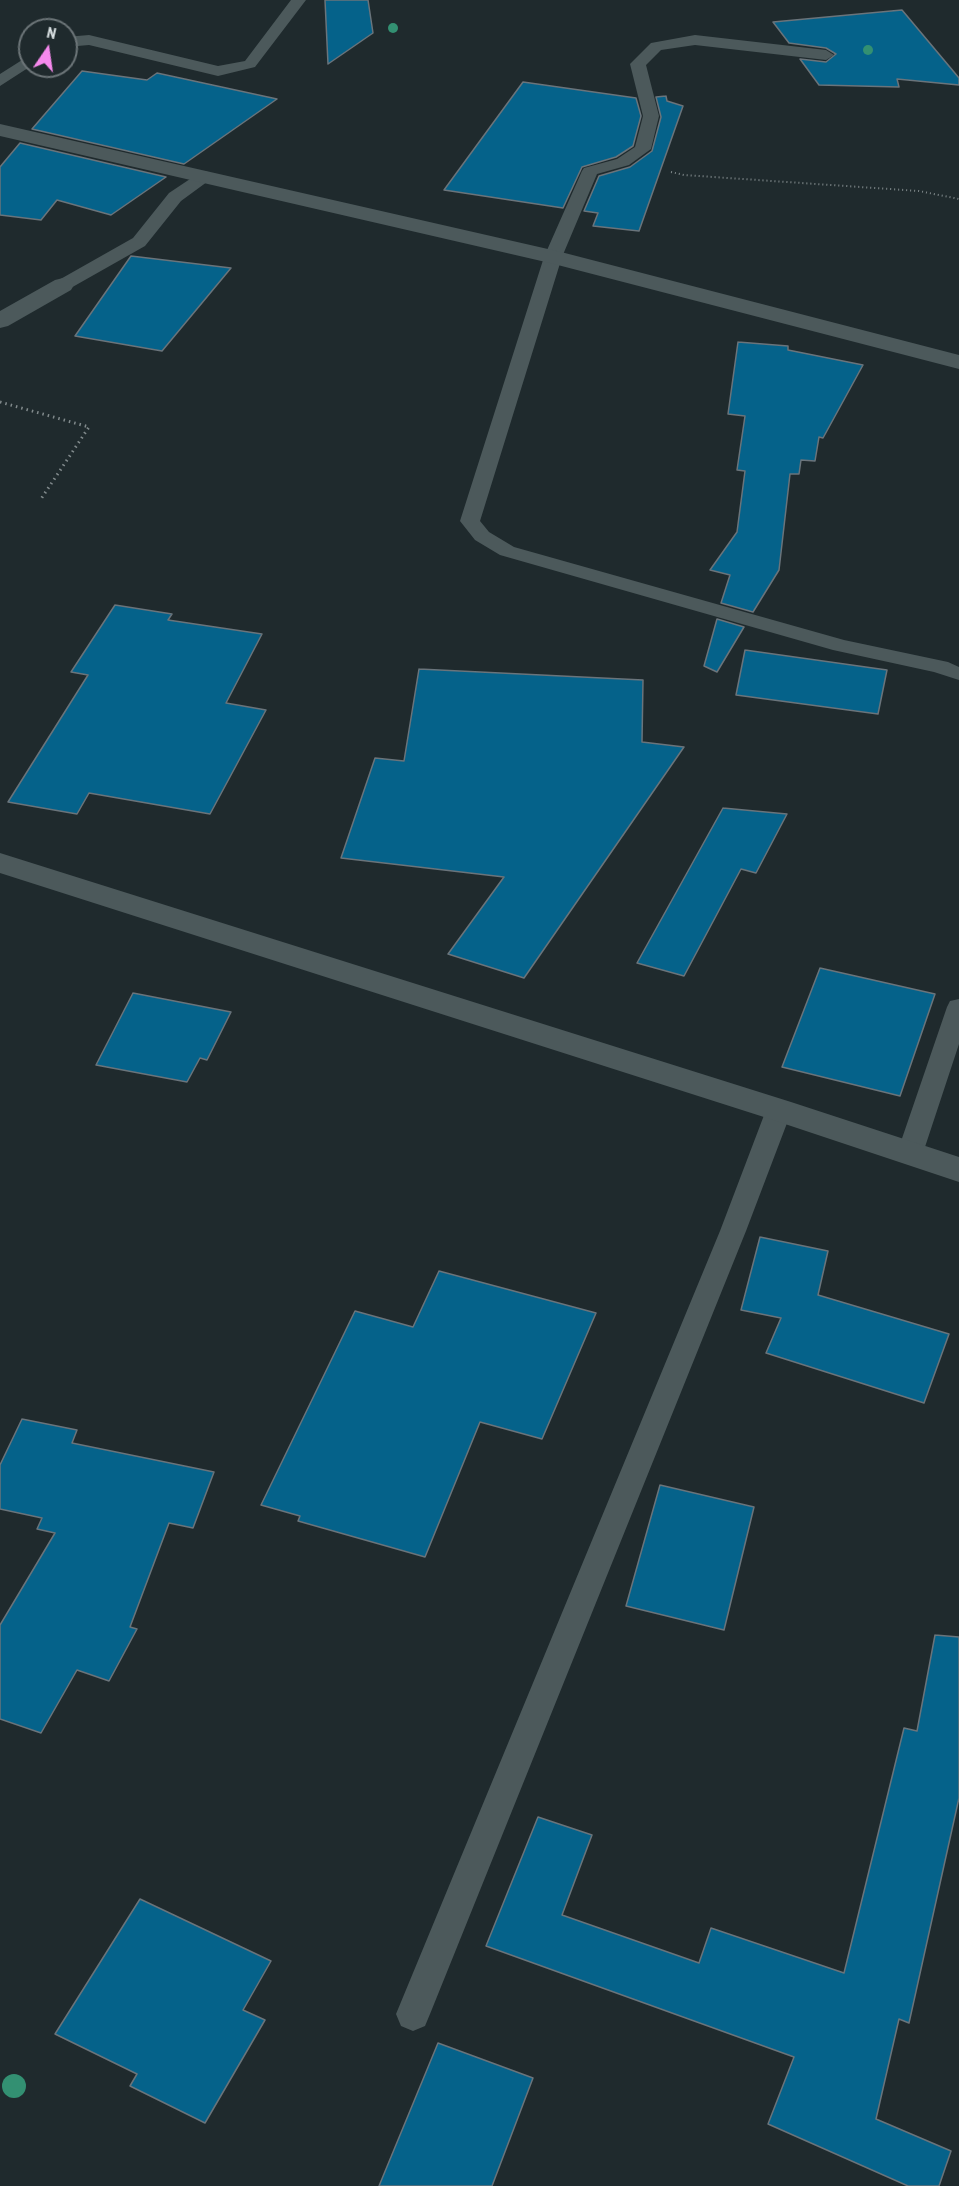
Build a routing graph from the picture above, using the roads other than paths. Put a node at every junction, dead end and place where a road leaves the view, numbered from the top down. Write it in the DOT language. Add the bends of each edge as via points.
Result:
graph roads {
  1 [pos="299,0"];
  2 [pos="78,41"];
  3 [pos="826,55"];
  4 [pos="18,68"];
  5 [pos="0,81"];
  6 [pos="0,130"];
  7 [pos="205,176"];
  8 [pos="553,257"];
  9 [pos="63,285"];
  10 [pos="0,321"];
  11 [pos="959,362"];
  12 [pos="959,674"];
  13 [pos="0,863"];
  14 [pos="959,1007"];
  15 [pos="778,1110"];
  16 [pos="910,1153"];
  17 [pos="959,1170"];
  18 [pos="413,2014"];
  1 -- 2 [label="lane" via="250,64 218,71 89,40"];
  3 -- 8 [label="lane" via="695,40 656,46 638,64 651,116 644,149 623,162 590,171"];
  4 -- 5 [label="lane"];
  6 -- 7 [label="street"];
  7 -- 8 [label="street"];
  7 -- 9 [label="lane" via="175,196 140,242"];
  8 -- 11 [label="street"];
  8 -- 12 [label="lane" via="470,520 482,536 507,551 840,646"];
  9 -- 10 [label="street"];
  13 -- 15 [label="street"];
  14 -- 16 [label="lane"];
  15 -- 16 [label="street"];
  15 -- 18 [label="lane" via="733,1231"];
  16 -- 17 [label="street"];
}
